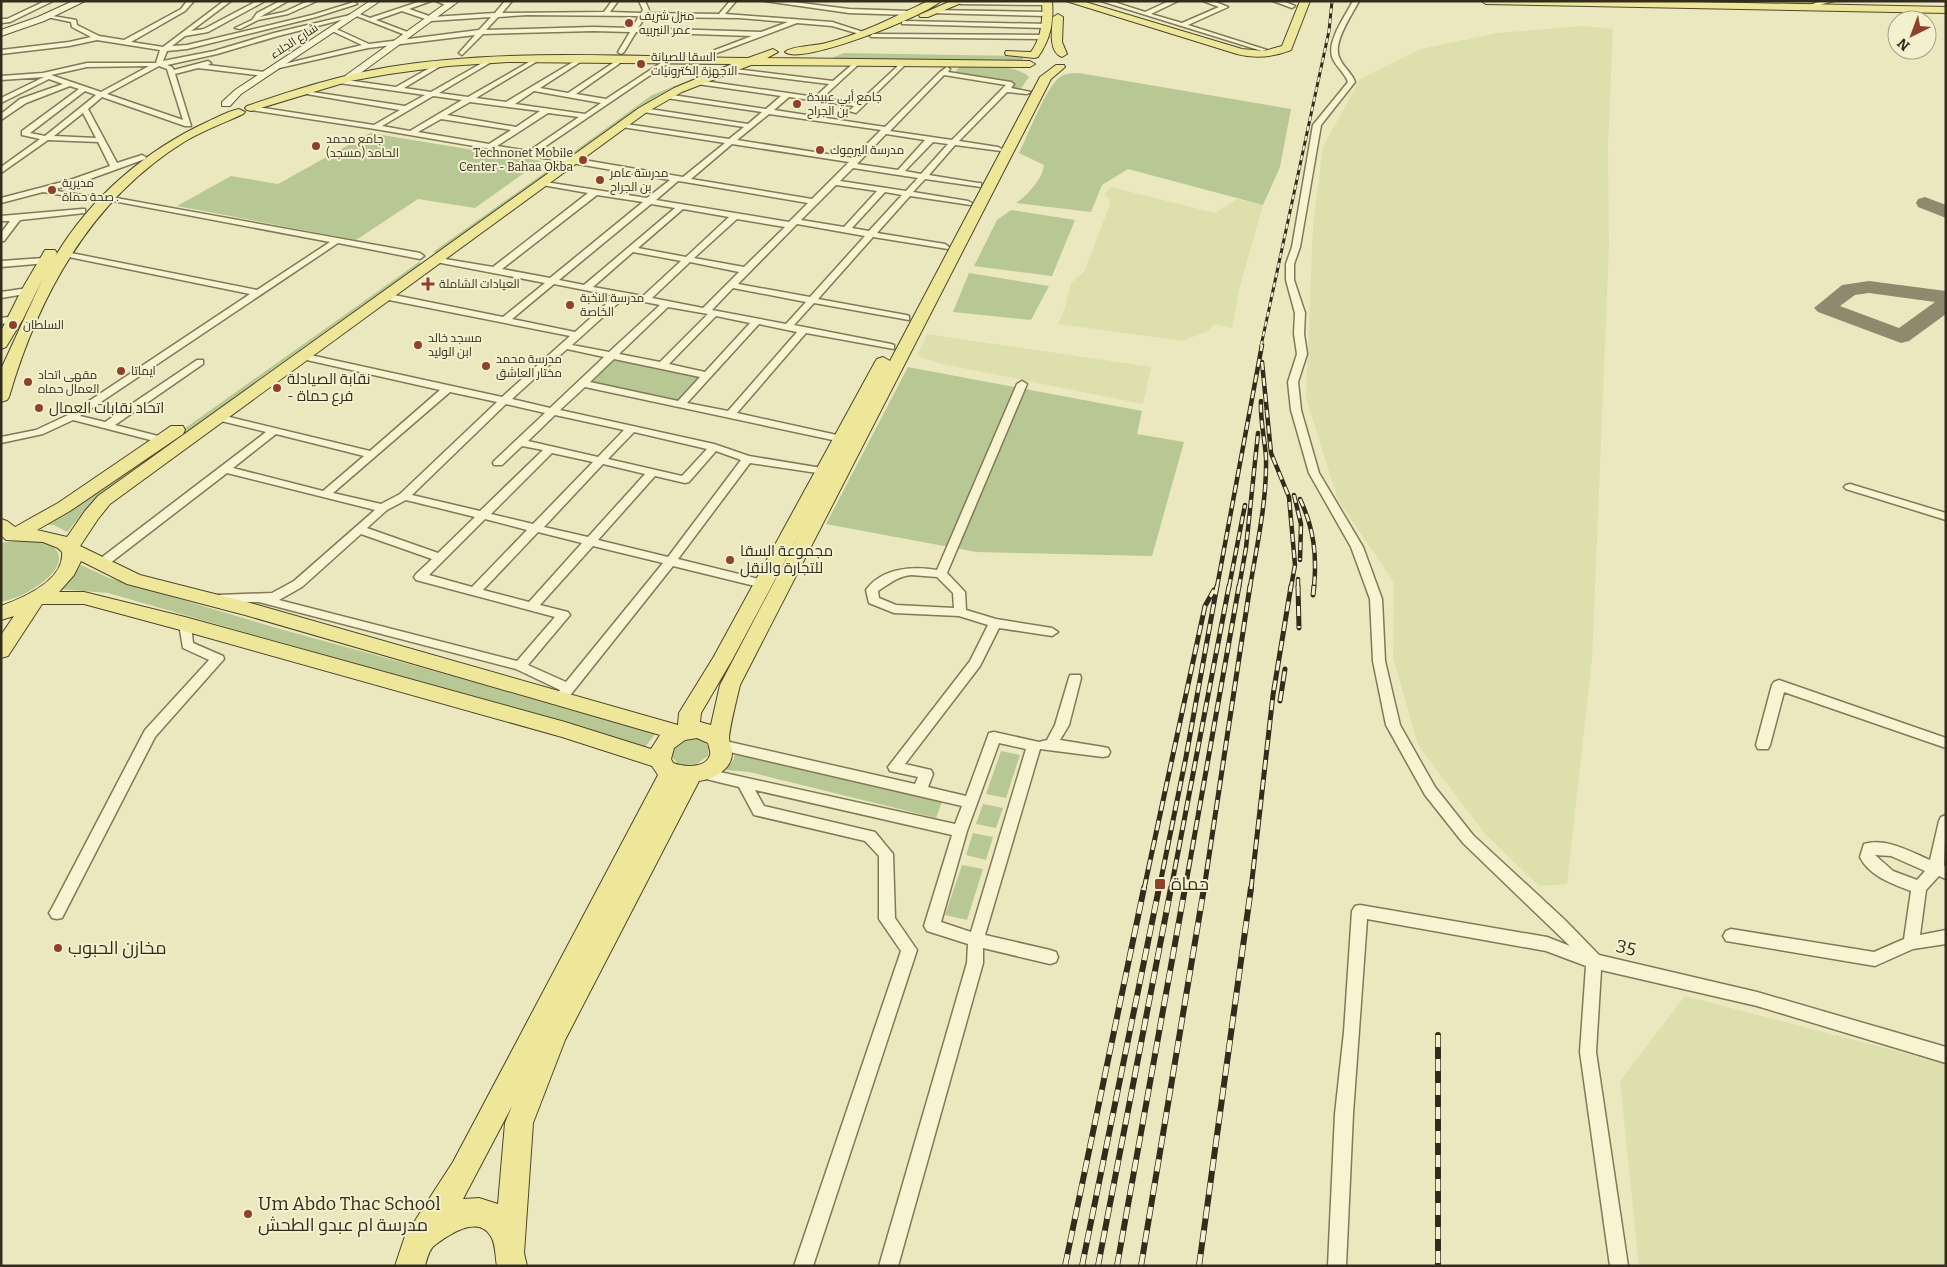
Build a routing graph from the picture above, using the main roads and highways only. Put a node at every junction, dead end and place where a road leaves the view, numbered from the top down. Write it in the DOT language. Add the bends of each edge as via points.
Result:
graph roads {
  1 [pos="81,1"];
  2 [pos="936,1"];
  3 [pos="960,1"];
  4 [pos="1071,1"];
  5 [pos="1088,1"];
  6 [pos="1304,1"];
  7 [pos="1486,1"];
  8 [pos="1047,2"];
  9 [pos="452,3"];
  10 [pos="1293,3"];
  11 [pos="373,4"];
  12 [pos="1059,8"];
  13 [pos="1946,10"];
  14 [pos="1,33"];
  15 [pos="868,34"];
  16 [pos="811,50"];
  17 [pos="845,50"];
  18 [pos="744,52"];
  19 [pos="926,52"];
  20 [pos="619,57"];
  21 [pos="1033,61"];
  22 [pos="1061,61"];
  23 [pos="809,62"];
  24 [pos="364,66"];
  25 [pos="726,66"];
  26 [pos="343,80"];
  27 [pos="235,107"];
  28 [pos="101,198"];
  29 [pos="428,258"];
  30 [pos="1,344"];
  31 [pos="6,366"];
  32 [pos="1,398"];
  33 [pos="5,533"];
  34 [pos="70,548"];
  35 [pos="36,598"];
  36 [pos="1,613"];
  37 [pos="1,650"];
  38 [pos="686,726"];
  39 [pos="720,742"];
  40 [pos="681,770"];
  41 [pos="409,1259"];
  42 [pos="509,1262"];
  1 -- 14 [label="main road"];
  2 -- 15 [label="main road"];
  3 -- 15 [label="main road"];
  4 -- 6 [label="main road" via="1241,52 1258,54 1287,48"];
  5 -- 10 [label="main road" via="1236,46 1264,50 1279,45"];
  7 -- 13 [label="main road"];
  8 -- 21 [label="main road" via="1045,37"];
  9 -- 24 [label="main road"];
  11 -- 27 [label="main road, شارع الجلاء" via="231,97"];
  12 -- 22 [label="main road" via="1057,42"];
  15 -- 16 [label="main road"];
  15 -- 17 [label="main road"];
  16 -- 17 [label="main road"];
  16 -- 18 [label="main road"];
  17 -- 23 [label="main road"];
  18 -- 20 [label="main road"];
  18 -- 23 [label="main road"];
  18 -- 25 [label="main road"];
  19 -- 21 [label="main road"];
  20 -- 24 [label="main road" via="462,53"];
  20 -- 25 [label="main road"];
  20 -- 26 [label="main road" via="442,63"];
  21 -- 22 [label="main road"];
  21 -- 22 [label="main road" via="1046,52"];
  21 -- 23 [label="main road" via="952,64"];
  21 -- 38 [label="main road" via="1035,74 998,149"];
  22 -- 39 [label="main road" via="1046,77 730,685 724,703"];
  24 -- 26 [label="main road"];
  24 -- 27 [label="main road" via="309,79"];
  25 -- 29 [label="main road" via="643,110 542,183"];
  25 -- 29 [label="main road" via="638,101 556,159"];
  26 -- 27 [label="main road"];
  27 -- 28 [label="main road" via="152,158"];
  27 -- 28 [label="main road" via="188,124 142,157"];
  28 -- 30 [label="main road" via="82,211 44,260"];
  28 -- 31 [label="main road" via="64,253"];
  29 -- 33 [label="main road" via="64,507"];
  29 -- 34 [label="main road" via="384,296 104,500"];
  31 -- 32 [label="main road"];
  33 -- 34 [label="main road" via="49,536 62,540"];
  34 -- 35 [label="main road" via="72,559 67,572"];
  34 -- 38 [label="main road" via="134,580 564,693 650,723"];
  35 -- 36 [label="main road"];
  35 -- 37 [label="main road"];
  35 -- 40 [label="main road" via="84,598 185,624 556,728"];
  38 -- 39 [label="main road" via="706,731"];
  38 -- 40 [label="main road" via="664,745 661,752"];
  39 -- 40 [label="main road" via="722,751 716,764"];
  40 -- 41 [label="main road" via="467,1163"];
  40 -- 42 [label="main road" via="552,1036 519,1123"];
  41 -- 42 [label="main road" via="437,1224 453,1215 475,1212 494,1218 505,1230"];
}
